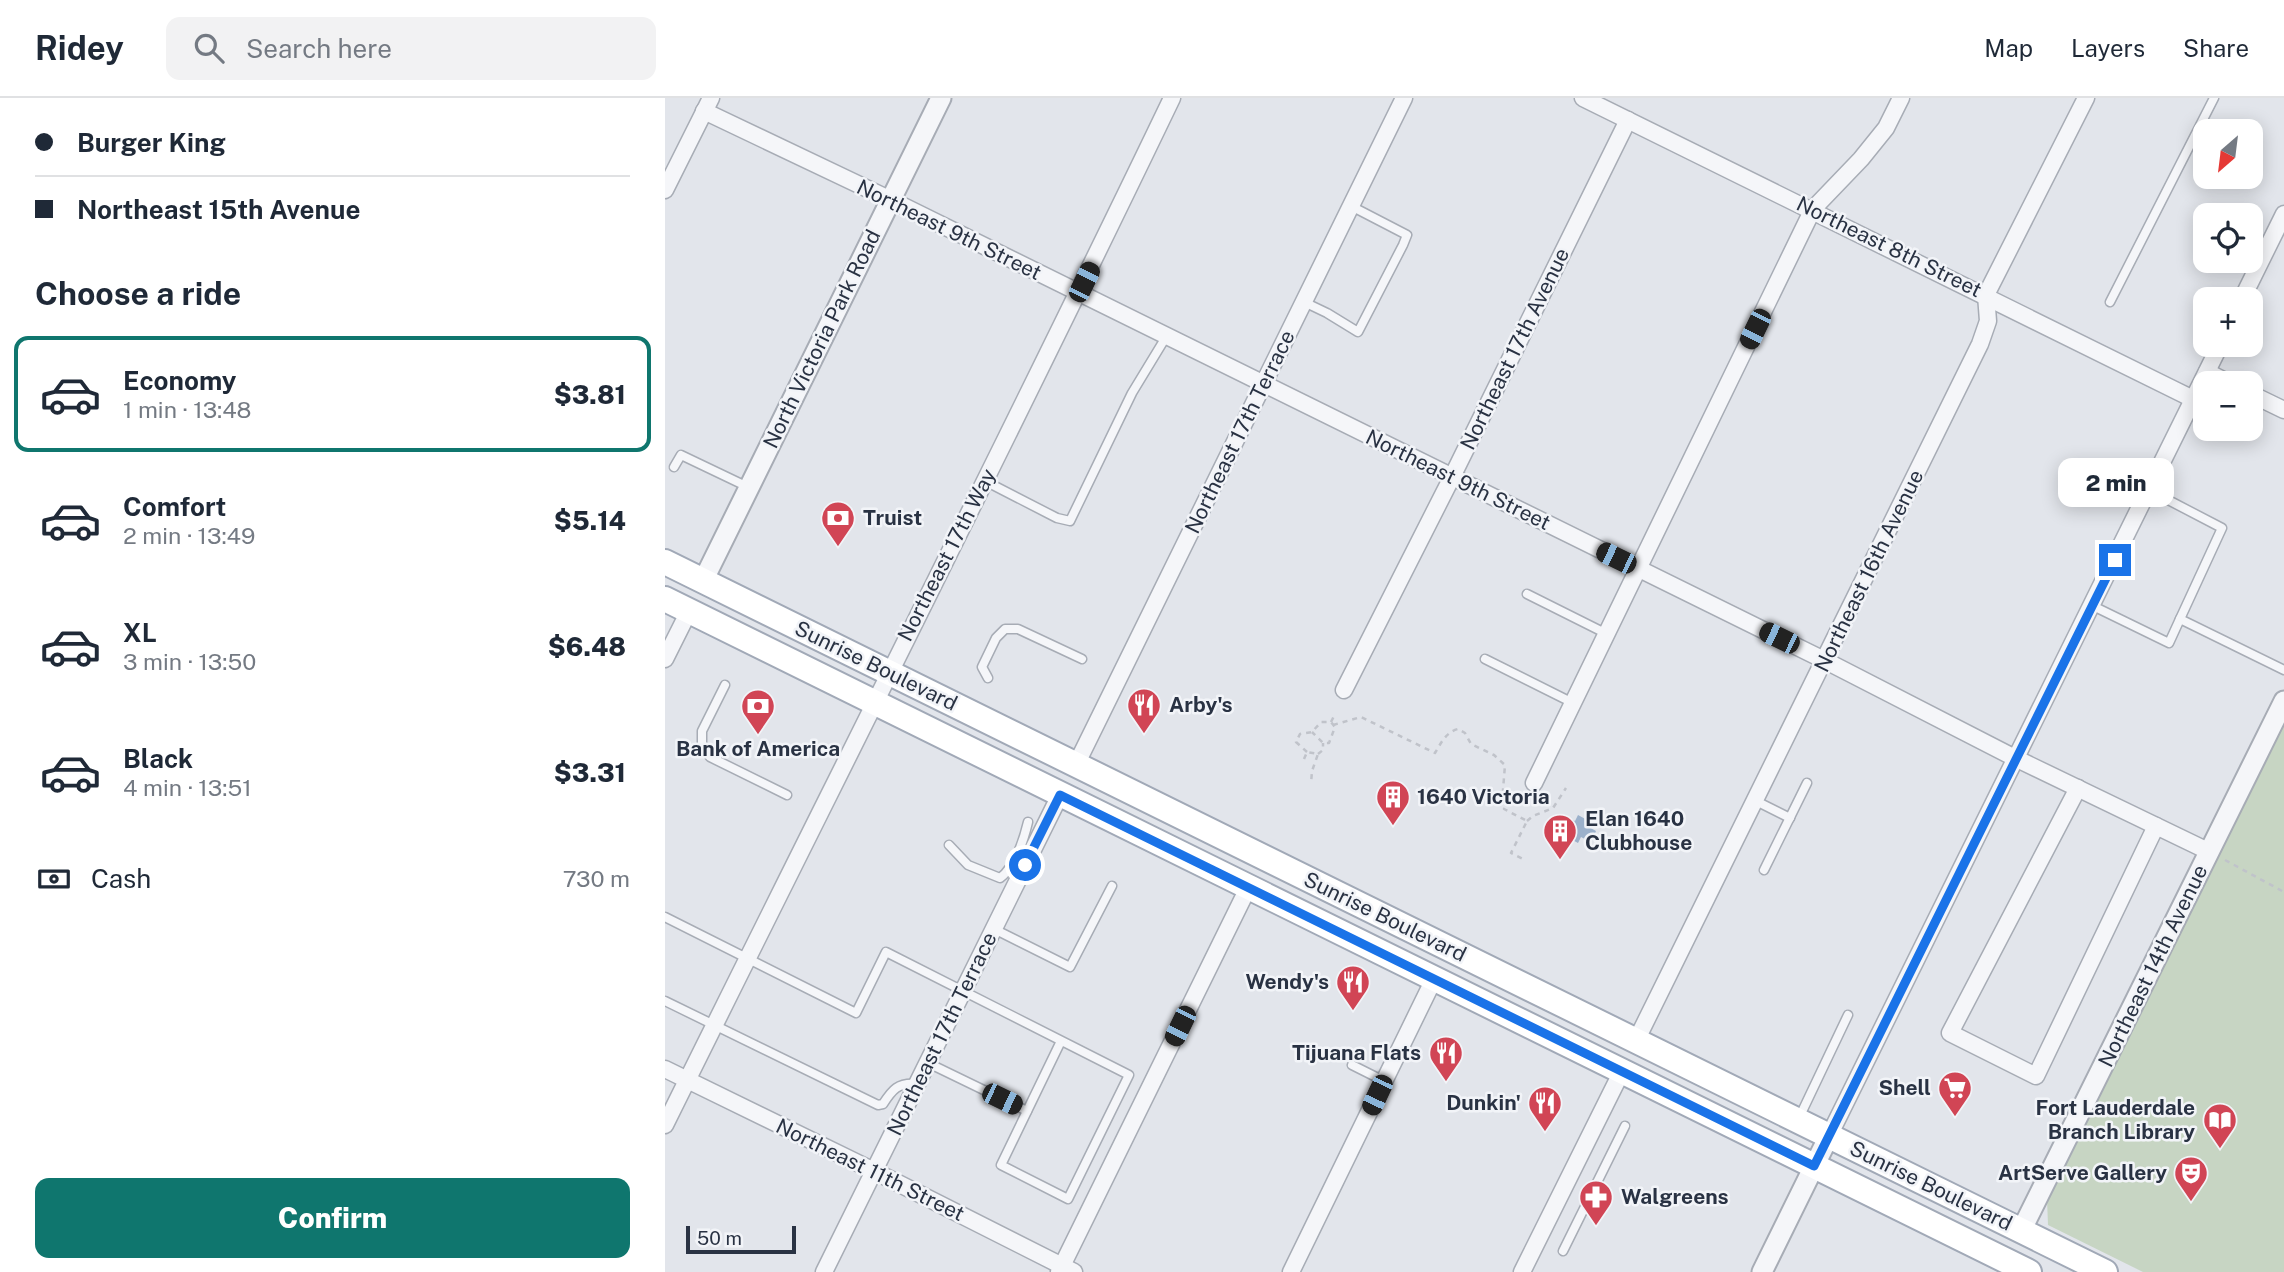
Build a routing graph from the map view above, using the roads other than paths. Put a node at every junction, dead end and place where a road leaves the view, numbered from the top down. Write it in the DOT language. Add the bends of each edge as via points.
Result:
graph roads {
  1 [pos="941,98"];
  2 [pos="1172,98"];
  3 [pos="1404,98"];
  4 [pos="1583,98"];
  5 [pos="1901,98"];
  6 [pos="2086,98"];
  7 [pos="2214,98"];
  8 [pos="707,104"];
  9 [pos="1612,104"];
  10 [pos="1627,120"];
  11 [pos="665,190"];
  12 [pos="891,200"];
  13 [pos="1351,206"];
  14 [pos="1812,209"];
  15 [pos="2284,214"];
  16 [pos="2248,287"];
  17 [pos="1078,294"];
  18 [pos="1986,295"];
  19 [pos="1304,302"];
  20 [pos="2110,302"];
  21 [pos="1166,337"];
  22 [pos="1263,384"];
  23 [pos="2193,399"];
  24 [pos="2263,400"];
  25 [pos="2284,410"];
  26 [pos="674,467"];
  27 [pos="1453,477"];
  28 [pos="984,481"];
  29 [pos="748,488"];
  30 [pos="2149,490"];
  31 [pos="665,562"];
  32 [pos="1639,569"];
  33 [pos="703,581"];
  34 [pos="1527,594"];
  35 [pos="665,599"];
  36 [pos="2093,606"];
  37 [pos="689,611"];
  38 [pos="2180,619"];
  39 [pos="1607,634"];
  40 [pos="665,659"];
  41 [pos="1485,659"];
  42 [pos="1081,660"];
  43 [pos="1826,661"];
  44 [pos="2284,670"];
  45 [pos="888,672"];
  46 [pos="988,678"];
  47 [pos="725,685"];
  48 [pos="1344,690"];
  49 [pos="2284,701"];
  50 [pos="873,703"];
  51 [pos="1573,703"];
  52 [pos="2015,758"];
  53 [pos="1076,765"];
  54 [pos="1534,783"];
  55 [pos="1807,783"];
  56 [pos="2078,788"];
  57 [pos="787,795"];
  58 [pos="1060,795"];
  59 [pos="1756,801"];
  60 [pos="1172,812"];
  61 [pos="1790,818"];
  62 [pos="1028,822"];
  63 [pos="2156,826"];
  64 [pos="1124,827"];
  65 [pos="949,845"];
  66 [pos="2210,852"];
  67 [pos="1765,870"];
  68 [pos="1112,886"];
  69 [pos="1248,888"];
  70 [pos="665,918"];
  71 [pos="994,929"];
  72 [pos="1450,949"];
  73 [pos="747,958"];
  74 [pos="1401,963"];
  75 [pos="1434,979"];
  76 [pos="963,990"];
  77 [pos="665,1002"];
  78 [pos="1848,1015"];
  79 [pos="715,1026"];
  80 [pos="1061,1041"];
  81 [pos="1636,1041"];
  82 [pos="927,1063"];
  83 [pos="1352,1065"];
  84 [pos="665,1069"];
  85 [pos="1622,1071"];
  86 [pos="687,1080"];
  87 [pos="1384,1081"];
  88 [pos="913,1092"];
  89 [pos="1027,1111"];
  90 [pos="1798,1121"];
  91 [pos="665,1125"];
  92 [pos="1625,1126"];
  93 [pos="1829,1136"];
  94 [pos="1814,1166"];
  95 [pos="874,1171"];
  96 [pos="2021,1231"];
  97 [pos="1563,1251"];
  98 [pos="2003,1266"];
  99 [pos="1065,1270"];
  100 [pos="824,1272"];
  101 [pos="1291,1272"];
  102 [pos="1522,1272"];
  103 [pos="1762,1272"];
  104 [pos="2029,1272"];
  105 [pos="2105,1272"];
  1 -- 12 [label="street, North Victoria Park Road"];
  2 -- 17 [label="street, Northeast 17th Way"];
  3 -- 13 [label="street, Northeast 17th Terrace"];
  4 -- 9 [label="street, Northeast 8th Street"];
  5 -- 14 [label="street" via="1886,128"];
  6 -- 18 [label="street, Northeast 16th Avenue"];
  7 -- 20 [label="lane"];
  8 -- 11 [label="street"];
  8 -- 12 [label="street, Northeast 9th Street"];
  9 -- 10 [label="street, Northeast 8th Street"];
  10 -- 14 [label="street, Northeast 8th Street"];
  10 -- 27 [label="street, Northeast 17th Avenue"];
  12 -- 17 [label="street, Northeast 9th Street"];
  12 -- 29 [label="street, North Victoria Park Road"];
  13 -- 19 [label="street, Northeast 17th Terrace"];
  13 -- 19 [label="lane" via="1407,235 1392,268 1358,332"];
  14 -- 18 [label="street, Northeast 8th Street"];
  14 -- 32 [label="street"];
  15 -- 16 [label="street"];
  17 -- 21 [label="street, Northeast 9th Street"];
  17 -- 28 [label="street, Northeast 17th Way"];
  18 -- 23 [label="street, Northeast 8th Street"];
  18 -- 43 [label="street, Northeast 16th Avenue" via="1988,321 1980,344"];
  19 -- 22 [label="street, Northeast 17th Terrace"];
  21 -- 22 [label="street, Northeast 9th Street"];
  21 -- 28 [label="lane" via="1132,393 1069,521"];
  22 -- 27 [label="street, Northeast 9th Street"];
  22 -- 53 [label="street, Northeast 17th Terrace"];
  23 -- 30 [label="street"];
  24 -- 25 [label="street"];
  26 -- 29 [label="lane" via="681,455"];
  27 -- 32 [label="street, Northeast 9th Street"];
  27 -- 48 [label="street, Northeast 17th Avenue"];
  28 -- 45 [label="street, Northeast 17th Way"];
  29 -- 33 [label="street, North Victoria Park Road"];
  30 -- 36 [label="street"];
  30 -- 38 [label="lane" via="2223,528"];
  31 -- 33 [label="main road, Sunrise Boulevard"];
  32 -- 39 [label="street"];
  32 -- 43 [label="street, Northeast 9th Street"];
  33 -- 45 [label="main road, Sunrise Boulevard"];
  34 -- 39 [label="lane"];
  35 -- 37 [label="main road, Sunrise Boulevard"];
  36 -- 38 [label="lane" via="2169,643"];
  36 -- 52 [label="street"];
  37 -- 40 [label="street"];
  37 -- 50 [label="main road, Sunrise Boulevard"];
  38 -- 44 [label="lane"];
  39 -- 51 [label="street"];
  41 -- 51 [label="lane"];
  42 -- 46 [label="lane" via="1018,629 1005,629 982,667"];
  43 -- 52 [label="street, Northeast 9th Street"];
  43 -- 59 [label="street, Northeast 16th Avenue"];
  45 -- 50 [label="street, Northeast 17th Way"];
  45 -- 53 [label="main road, Sunrise Boulevard"];
  47 -- 57 [label="lane" via="702,731 702,745 710,757"];
  49 -- 66 [label="street, Northeast 14th Avenue"];
  50 -- 58 [label="main road, Sunrise Boulevard"];
  50 -- 73 [label="street, Northeast 17th Way"];
  51 -- 54 [label="street"];
  52 -- 56 [label="street, Northeast 9th Street"];
  52 -- 93 [label="street"];
  53 -- 60 [label="main road, Sunrise Boulevard"];
  55 -- 61 [label="lane"];
  56 -- 63 [label="street, Northeast 9th Street"];
  56 -- 63 [label="street" via="1949,1033 2036,1076"];
  58 -- 64 [label="main road, Sunrise Boulevard"];
  58 -- 71 [label="street, Northeast 17th Terrace"];
  59 -- 61 [label="lane"];
  59 -- 81 [label="street, Northeast 16th Avenue"];
  60 -- 64 [label="main road" via="1143,814"];
  60 -- 72 [label="main road, Sunrise Boulevard"];
  61 -- 67 [label="lane"];
  62 -- 65 [label="lane" via="1000,878 968,865"];
  63 -- 66 [label="street, Northeast 9th Street"];
  64 -- 69 [label="main road, Sunrise Boulevard"];
  66 -- 96 [label="street, Northeast 14th Avenue"];
  68 -- 71 [label="lane" via="1070,967"];
  69 -- 74 [label="main road, Sunrise Boulevard"];
  69 -- 99 [label="street"];
  70 -- 73 [label="lane"];
  71 -- 76 [label="street, Northeast 17th Terrace"];
  72 -- 74 [label="main road" via="1433,959"];
  72 -- 81 [label="main road, Sunrise Boulevard"];
  73 -- 76 [label="lane" via="856,1013 886,953"];
  73 -- 79 [label="street, Northeast 17th Way"];
  74 -- 75 [label="main road, Sunrise Boulevard"];
  75 -- 85 [label="main road, Sunrise Boulevard"];
  75 -- 87 [label="street"];
  76 -- 80 [label="lane"];
  76 -- 82 [label="street, Northeast 17th Terrace"];
  77 -- 79 [label="lane"];
  78 -- 90 [label="lane"];
  79 -- 86 [label="street, Northeast 17th Way"];
  79 -- 88 [label="lane" via="878,1105 897,1086 908,1083"];
  80 -- 89 [label="lane"];
  80 -- 89 [label="lane" via="1129,1075 1068,1199 1001,1165"];
  81 -- 90 [label="main road, Sunrise Boulevard"];
  82 -- 88 [label="street, Northeast 17th Terrace"];
  82 -- 89 [label="lane"];
  83 -- 87 [label="lane"];
  84 -- 86 [label="street, Northeast 11th Street"];
  85 -- 94 [label="main road, Sunrise Boulevard"];
  85 -- 102 [label="street"];
  86 -- 91 [label="street, Northeast 17th Way"];
  86 -- 95 [label="street, Northeast 11th Street"];
  87 -- 101 [label="street"];
  88 -- 95 [label="street, Northeast 17th Terrace"];
  90 -- 93 [label="main road, Sunrise Boulevard"];
  92 -- 97 [label="lane"];
  93 -- 94 [label="street"];
  93 -- 96 [label="main road, Sunrise Boulevard"];
  94 -- 98 [label="main road, Sunrise Boulevard"];
  94 -- 103 [label="street"];
  95 -- 99 [label="street, Northeast 11th Street"];
  95 -- 100 [label="street, Northeast 17th Terrace"];
  96 -- 105 [label="main road, Sunrise Boulevard"];
  98 -- 104 [label="main road, Sunrise Boulevard"];
}
